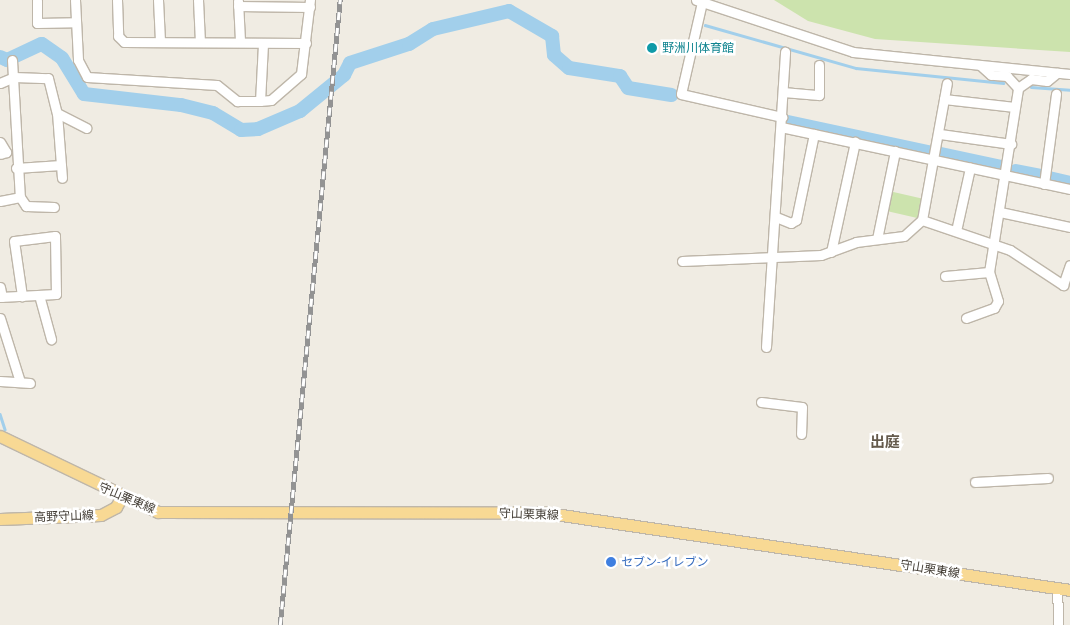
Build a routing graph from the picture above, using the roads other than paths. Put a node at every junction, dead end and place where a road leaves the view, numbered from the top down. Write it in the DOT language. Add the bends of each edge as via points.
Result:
graph roads {
  1 [pos="37,0"];
  2 [pos="75,0"];
  3 [pos="117,0"];
  4 [pos="158,0"];
  5 [pos="198,0"];
  6 [pos="699,1"];
  7 [pos="238,3"];
  8 [pos="310,3"];
  9 [pos="76,22"];
  10 [pos="160,41"];
  11 [pos="240,41"];
  12 [pos="200,42"];
  13 [pos="306,43"];
  14 [pos="263,44"];
  15 [pos="785,52"];
  16 [pos="12,60"];
  17 [pos="820,65"];
  18 [pos="980,65"];
  19 [pos="1057,73"];
  20 [pos="1070,74"];
  21 [pos="13,78"];
  22 [pos="947,82"];
  23 [pos="0,83"];
  24 [pos="1018,88"];
  25 [pos="783,92"];
  26 [pos="1056,94"];
  27 [pos="944,99"];
  28 [pos="260,101"];
  29 [pos="1015,107"];
  30 [pos="57,113"];
  31 [pos="782,117"];
  32 [pos="781,127"];
  33 [pos="86,128"];
  34 [pos="814,134"];
  35 [pos="940,134"];
  36 [pos="0,142"];
  37 [pos="855,142"];
  38 [pos="1011,144"];
  39 [pos="895,151"];
  40 [pos="0,154"];
  41 [pos="935,160"];
  42 [pos="61,165"];
  43 [pos="16,168"];
  44 [pos="970,168"];
  45 [pos="1007,176"];
  46 [pos="62,178"];
  47 [pos="1044,184"];
  48 [pos="1070,189"];
  49 [pos="20,197"];
  50 [pos="0,201"];
  51 [pos="54,207"];
  52 [pos="1000,212"];
  53 [pos="776,217"];
  54 [pos="922,220"];
  55 [pos="1070,227"];
  56 [pos="956,230"];
  57 [pos="877,239"];
  58 [pos="992,242"];
  59 [pos="831,252"];
  60 [pos="774,255"];
  61 [pos="682,261"];
  62 [pos="1070,265"];
  63 [pos="989,272"];
  64 [pos="945,276"];
  65 [pos="0,287"];
  66 [pos="39,295"];
  67 [pos="22,296"];
  68 [pos="1,297"];
  69 [pos="0,318"];
  70 [pos="966,318"];
  71 [pos="50,339"];
  72 [pos="766,347"];
  73 [pos="0,381"];
  74 [pos="20,382"];
  75 [pos="30,383"];
  76 [pos="761,402"];
  77 [pos="800,434"];
  78 [pos="0,436"];
  79 [pos="1048,478"];
  80 [pos="975,482"];
  81 [pos="121,498"];
  82 [pos="0,519"];
  83 [pos="1056,588"];
  84 [pos="1070,590"];
  85 [pos="1058,625"];
  1 -- 9 [label="street" via="37,23"];
  2 -- 9 [label="street"];
  3 -- 10 [label="street" via="118,36 124,42"];
  4 -- 10 [label="street"];
  5 -- 12 [label="street"];
  6 -- 18 [label="street" via="853,52"];
  6 -- 31 [label="street" via="681,94"];
  7 -- 8 [label="street"];
  7 -- 11 [label="street"];
  8 -- 13 [label="street"];
  9 -- 28 [label="street" via="78,60 87,77 217,85 237,101"];
  10 -- 12 [label="street"];
  11 -- 12 [label="street"];
  11 -- 14 [label="street"];
  13 -- 14 [label="street"];
  13 -- 28 [label="street" via="300,74 272,100"];
  14 -- 28 [label="street"];
  15 -- 25 [label="street"];
  16 -- 21 [label="street"];
  17 -- 25 [label="street" via="818,94"];
  18 -- 19 [label="street"];
  18 -- 24 [label="street" via="991,75 1007,76"];
  19 -- 20 [label="street"];
  19 -- 24 [label="street" via="1047,80 1031,79"];
  21 -- 23 [label="street"];
  21 -- 30 [label="street" via="53,82"];
  21 -- 43 [label="street"];
  22 -- 27 [label="street"];
  24 -- 29 [label="street"];
  25 -- 31 [label="street"];
  26 -- 47 [label="street"];
  27 -- 29 [label="street"];
  27 -- 35 [label="street"];
  29 -- 38 [label="street"];
  30 -- 33 [label="street"];
  30 -- 42 [label="street"];
  31 -- 32 [label="street"];
  32 -- 34 [label="street"];
  32 -- 53 [label="street"];
  34 -- 37 [label="street"];
  34 -- 53 [label="street" via="796,220 792,223"];
  35 -- 38 [label="street"];
  35 -- 41 [label="street"];
  36 -- 40 [label="street" via="6,152"];
  37 -- 39 [label="street"];
  37 -- 59 [label="street"];
  38 -- 45 [label="street"];
  39 -- 41 [label="street"];
  39 -- 57 [label="street"];
  41 -- 44 [label="street"];
  41 -- 54 [label="street"];
  42 -- 43 [label="street"];
  42 -- 46 [label="street"];
  43 -- 49 [label="street"];
  44 -- 45 [label="street"];
  44 -- 56 [label="street"];
  45 -- 47 [label="street"];
  45 -- 52 [label="street"];
  47 -- 48 [label="street"];
  49 -- 50 [label="street"];
  49 -- 51 [label="street" via="26,206"];
  52 -- 55 [label="street"];
  52 -- 58 [label="street"];
  53 -- 60 [label="street"];
  54 -- 56 [label="street"];
  54 -- 57 [label="street" via="893,241"];
  56 -- 58 [label="street"];
  57 -- 59 [label="street"];
  58 -- 62 [label="street" via="1063,285"];
  58 -- 63 [label="street"];
  59 -- 60 [label="street"];
  60 -- 61 [label="street"];
  60 -- 72 [label="street"];
  63 -- 64 [label="street"];
  63 -- 70 [label="street" via="998,301 994,308"];
  65 -- 68 [label="street"];
  66 -- 67 [label="street"];
  66 -- 67 [label="street" via="56,294 55,236 14,241"];
  66 -- 71 [label="street"];
  67 -- 68 [label="street"];
  69 -- 74 [label="street"];
  73 -- 74 [label="street"];
  74 -- 75 [label="street"];
  76 -- 77 [label="street" via="802,408"];
  78 -- 81 [label="main road, 守山栗東線"];
  79 -- 80 [label="street"];
  81 -- 82 [label="main road, 高野守山線" via="101,515"];
  81 -- 83 [label="main road, 守山栗東線" via="171,514 548,513"];
  83 -- 84 [label="main road, 守山栗東線"];
  83 -- 85 [label="street"];
}
